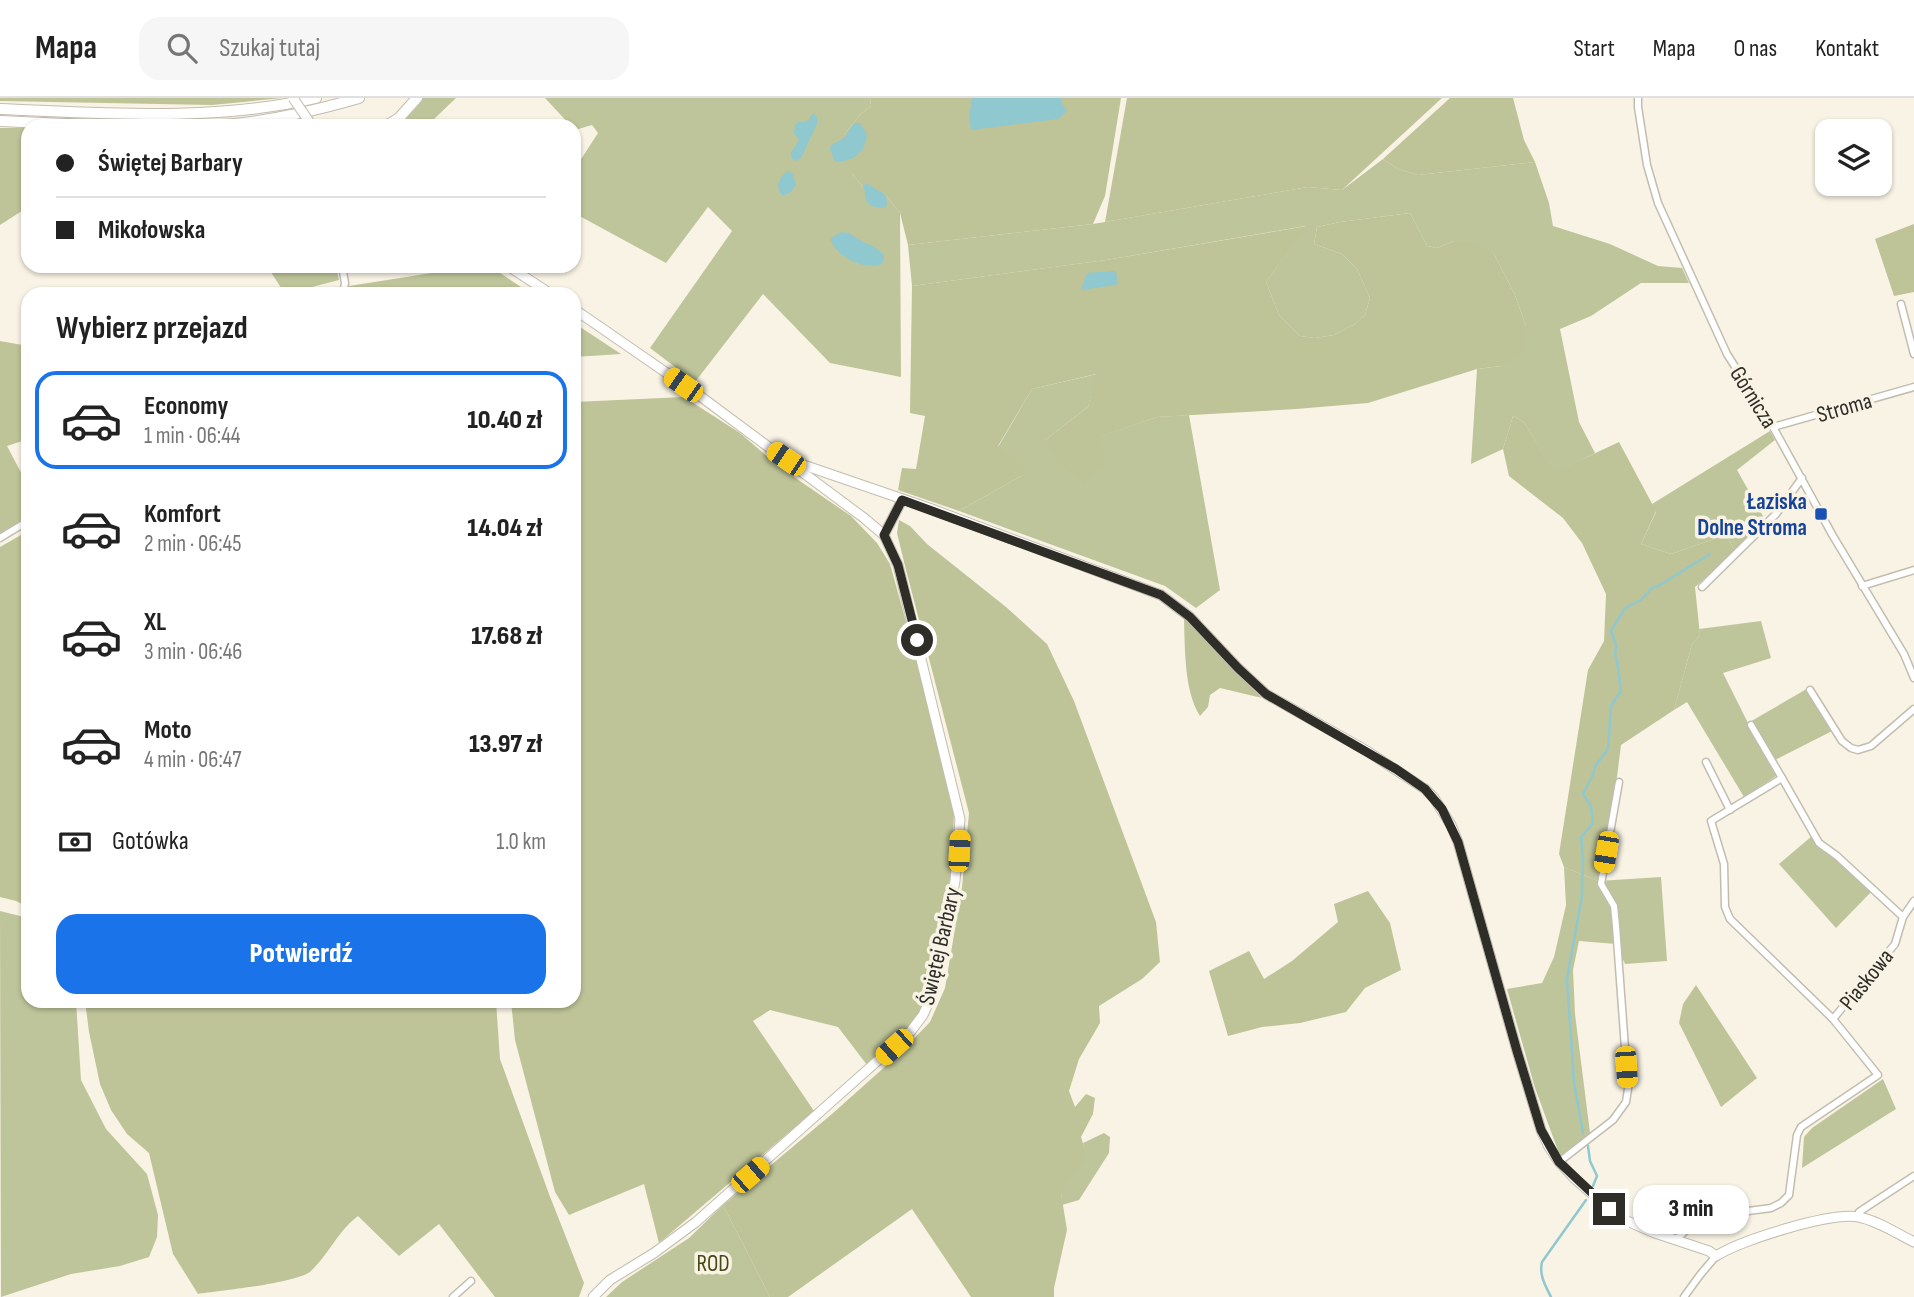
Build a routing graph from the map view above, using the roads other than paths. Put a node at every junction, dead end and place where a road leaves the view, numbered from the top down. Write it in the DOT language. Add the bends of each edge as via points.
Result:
graph roads {
  1 [pos="293,98"];
  2 [pos="316,98"];
  3 [pos="359,98"];
  4 [pos="417,98"];
  5 [pos="1638,98"];
  6 [pos="408,104"];
  7 [pos="0,109"];
  8 [pos="273,119"];
  9 [pos="307,119"];
  10 [pos="393,119"];
  11 [pos="0,121"];
  12 [pos="21,122"];
  13 [pos="519,273"];
  14 [pos="540,287"];
  15 [pos="1901,304"];
  16 [pos="581,314"];
  17 [pos="1914,354"];
  18 [pos="1914,387"];
  19 [pos="1773,428"];
  20 [pos="786,459"];
  21 [pos="1802,478"];
  22 [pos="902,500"];
  23 [pos="21,525"];
  24 [pos="884,535"];
  25 [pos="0,538"];
  26 [pos="1914,570"];
  27 [pos="1862,586"];
  28 [pos="1702,587"];
  29 [pos="1914,678"];
  30 [pos="1810,690"];
  31 [pos="1914,709"];
  32 [pos="1751,725"];
  33 [pos="1706,762"];
  34 [pos="1782,778"];
  35 [pos="1619,782"];
  36 [pos="1730,810"];
  37 [pos="1914,901"];
  38 [pos="1903,917"];
  39 [pos="1833,1019"];
  40 [pos="1559,1162"];
  41 [pos="1914,1177"];
  42 [pos="1857,1217"];
  43 [pos="1675,1240"];
  44 [pos="1914,1242"];
  45 [pos="1716,1256"];
  46 [pos="471,1281"];
  47 [pos="453,1297"];
  48 [pos="593,1297"];
  49 [pos="1684,1297"];
  1 -- 9 [label="street, bridge"];
  2 -- 7 [label="main road" via="204,112"];
  3 -- 8 [label="main road"];
  4 -- 6 [label="main road"];
  5 -- 19 [label="street, Górnicza" via="1647,165 1658,203 1727,354"];
  6 -- 10 [label="main road"];
  11 -- 12 [label="main road"];
  13 -- 14 [label="street"];
  15 -- 17 [label="street"];
  16 -- 20 [label="street, Świętej Barbary"];
  18 -- 19 [label="street, Stroma"];
  19 -- 21 [label="street, Górnicza"];
  20 -- 22 [label="street"];
  20 -- 24 [label="street, Świętej Barbary"];
  21 -- 27 [label="street, Górnicza"];
  21 -- 28 [label="street" via="1776,514"];
  22 -- 24 [label="street"];
  22 -- 40 [label="street" via="1161,595 1190,617 1266,694 1425,789 1442,809 1458,842 1541,1130"];
  23 -- 25 [label="street"];
  24 -- 48 [label="street, Świętej Barbary" via="898,565 960,819 955,881 932,995 911,1031 845,1092 696,1222 610,1280"];
  26 -- 27 [label="street"];
  27 -- 29 [label="street, Górnicza" via="1905,654"];
  30 -- 31 [label="street" via="1842,741 1858,750 1871,746"];
  32 -- 34 [label="street"];
  33 -- 36 [label="street"];
  34 -- 36 [label="street"];
  34 -- 38 [label="street" via="1819,843"];
  35 -- 40 [label="street" via="1601,884 1614,906 1626,1102 1614,1119"];
  36 -- 39 [label="street" via="1711,821 1724,864 1725,907 1730,919"];
  37 -- 38 [label="street, Piaskowa"];
  38 -- 39 [label="street, Piaskowa" via="1895,944"];
  39 -- 43 [label="street" via="1878,1075 1801,1127 1788,1195 1781,1203 1718,1215 1690,1227"];
  40 -- 43 [label="street" via="1609,1209"];
  41 -- 42 [label="street"];
  42 -- 44 [label="street"];
  42 -- 45 [label="street" via="1825,1219 1734,1246"];
  43 -- 45 [label="street"];
  45 -- 49 [label="street"];
  46 -- 47 [label="street"];
}
